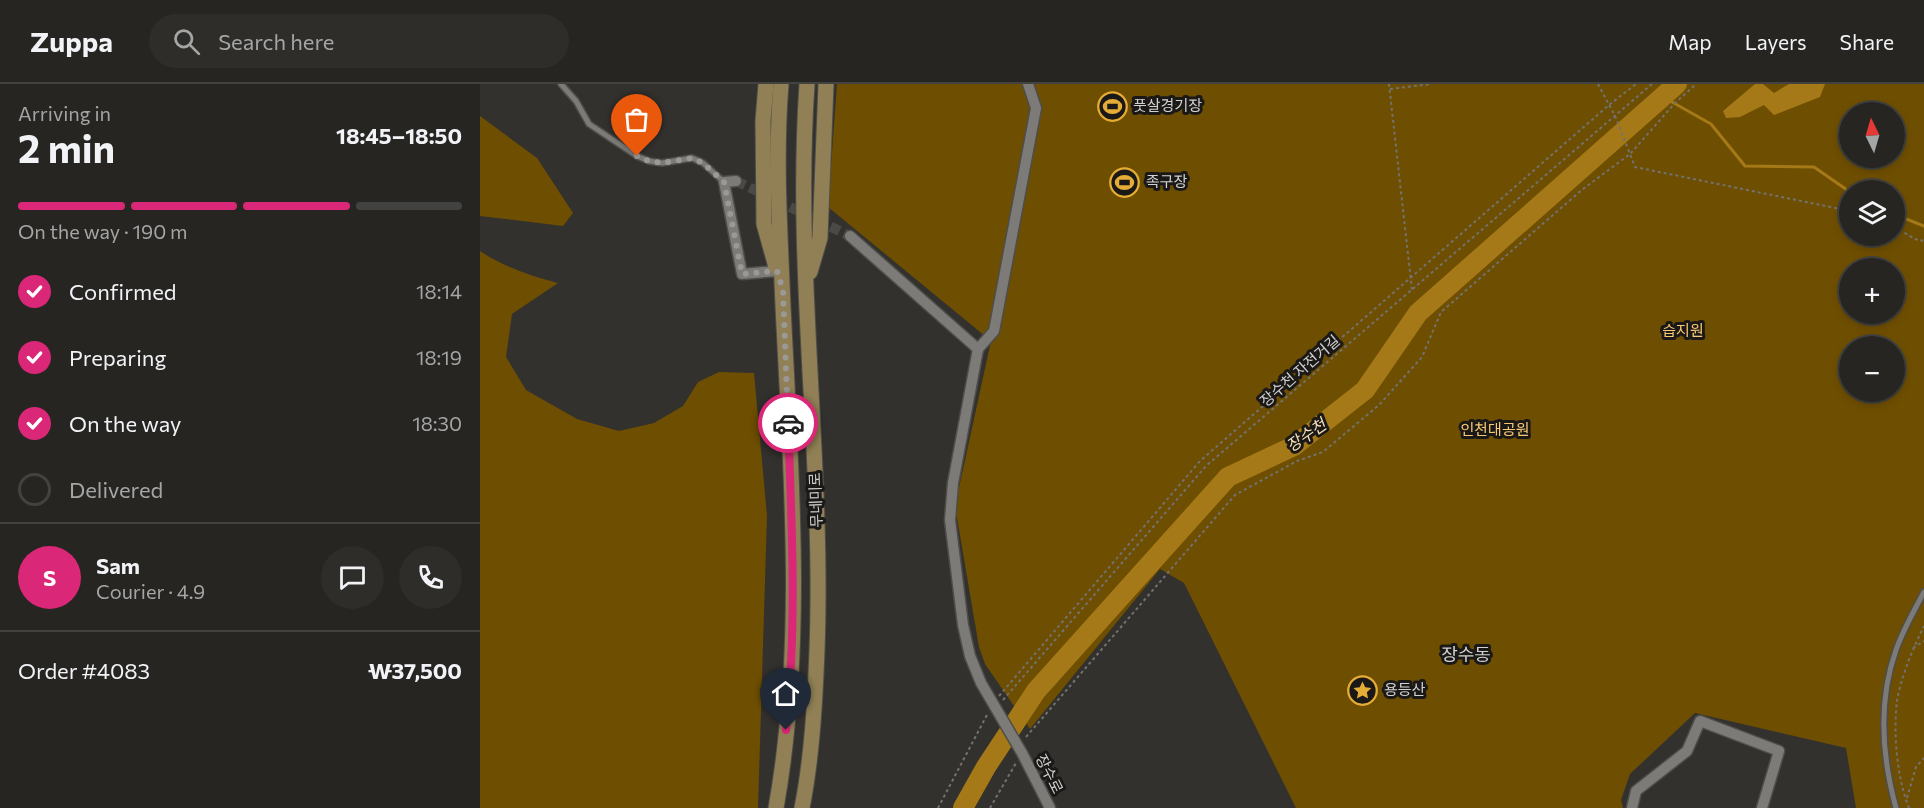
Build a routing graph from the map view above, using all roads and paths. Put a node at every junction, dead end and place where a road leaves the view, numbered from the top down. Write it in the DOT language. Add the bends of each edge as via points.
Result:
graph roads {
  1 [pos="561,84"];
  2 [pos="766,84"];
  3 [pos="781,84"];
  4 [pos="807,84"];
  5 [pos="826,84"];
  6 [pos="1028,84"];
  7 [pos="1389,84"];
  8 [pos="1431,84"];
  9 [pos="1598,84"];
  10 [pos="1636,84"];
  11 [pos="1652,84"];
  12 [pos="1696,84"];
  13 [pos="1390,89"];
  14 [pos="1609,105"];
  15 [pos="1615,116"];
  16 [pos="1630,154"];
  17 [pos="736,180"];
  18 [pos="724,182"];
  19 [pos="1839,209"];
  20 [pos="1905,233"];
  21 [pos="850,236"];
  22 [pos="1924,240"];
  23 [pos="777,271"];
  24 [pos="1411,279"];
  25 [pos="806,287"];
  26 [pos="783,290"];
  27 [pos="1412,290"];
  28 [pos="978,349"];
  29 [pos="1924,592"];
  30 [pos="1924,626"];
  31 [pos="1924,641"];
  32 [pos="1914,648"];
  33 [pos="997,709"];
  34 [pos="1018,746"];
  35 [pos="1924,758"];
  36 [pos="779,790"];
  37 [pos="1906,801"];
  38 [pos="804,803"];
  39 [pos="771,808"];
  40 [pos="776,808"];
  41 [pos="938,808"];
  42 [pos="990,808"];
  43 [pos="1050,808"];
  44 [pos="1632,808"];
  45 [pos="1762,808"];
  46 [pos="1896,808"];
  47 [pos="1909,808"];
  1 -- 18 [label="lane" via="589,124 637,156 662,163 692,158"];
  2 -- 23 [label="main road" via="764,224"];
  3 -- 26 [label="main road, 무네미로" via="778,177"];
  4 -- 25 [label="main road, 무네미로" via="802,177"];
  5 -- 25 [label="main road" via="820,238"];
  6 -- 28 [label="street" via="1036,108 997,319 994,331"];
  7 -- 13 [label="path"];
  8 -- 13 [label="path"];
  9 -- 14 [label="path"];
  10 -- 14 [label="path"];
  11 -- 15 [label="path, 장수천 자전거길"];
  12 -- 16 [label="path"];
  13 -- 24 [label="path"];
  14 -- 15 [label="path"];
  14 -- 24 [label="path"];
  15 -- 16 [label="path"];
  15 -- 27 [label="path, 장수천 자전거길"];
  16 -- 19 [label="path" via="1635,167"];
  16 -- 34 [label="path" via="1583,189 1441,312 1422,357 1379,405 1323,452 1297,461 1235,495"];
  17 -- 18 [label="street"];
  18 -- 23 [label="street" via="742,274"];
  20 -- 22 [label="path"];
  21 -- 28 [label="street"];
  23 -- 26 [label="main road"];
  24 -- 27 [label="path"];
  24 -- 33 [label="path" via="1200,461"];
  25 -- 38 [label="main road, 무네미로" via="819,601 816,691"];
  26 -- 36 [label="main road, 무네미로" via="793,601 790,691"];
  27 -- 33 [label="path, 장수천 자전거길" via="1206,466"];
  28 -- 33 [label="street, 장수로" via="953,483 950,520 963,625 977,674"];
  29 -- 46 [label="lane" via="1896,651 1884,714 1884,748"];
  30 -- 32 [label="path"];
  31 -- 32 [label="path"];
  32 -- 37 [label="path" via="1897,701 1896,751"];
  33 -- 34 [label="street, 장수로"];
  33 -- 41 [label="path"];
  34 -- 42 [label="path"];
  34 -- 43 [label="street, 장수로"];
  35 -- 37 [label="path" via="1916,767"];
  36 -- 39 [label="main road"];
  36 -- 40 [label="main road, 무네미로"];
  37 -- 47 [label="path"];
  44 -- 45 [label="street" via="1636,791 1687,751 1700,721 1779,751"];
}
